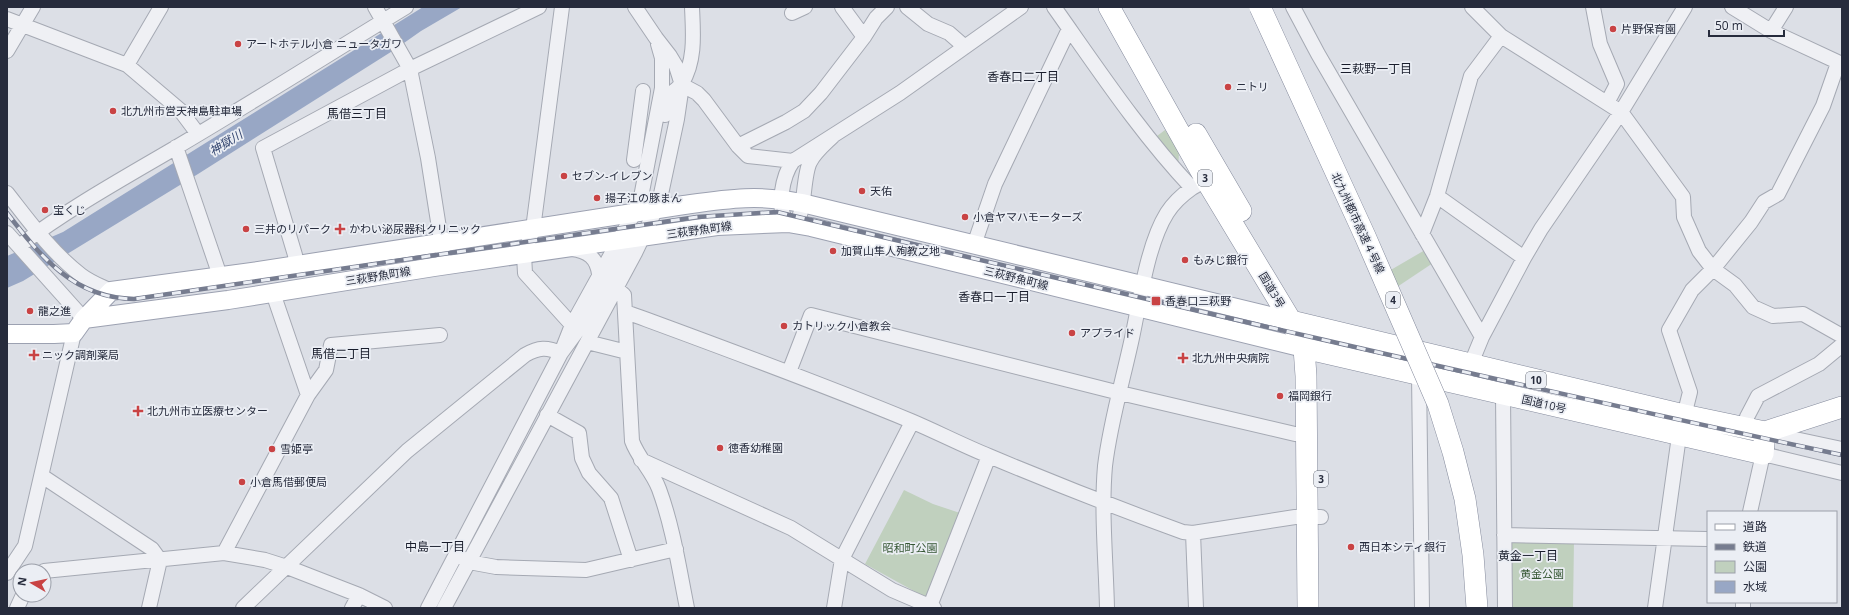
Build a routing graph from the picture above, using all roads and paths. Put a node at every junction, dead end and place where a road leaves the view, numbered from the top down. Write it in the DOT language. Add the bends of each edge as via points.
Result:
graph roads {
  1 [pos="33,7"];
  2 [pos="161,7"];
  3 [pos="375,7"];
  4 [pos="406,7"];
  5 [pos="539,7"];
  6 [pos="562,7"];
  7 [pos="635,7"];
  8 [pos="692,7"];
  9 [pos="842,7"];
  10 [pos="886,7"];
  11 [pos="907,7"];
  12 [pos="1021,7"];
  13 [pos="1054,7"];
  14 [pos="1109,7"];
  15 [pos="1123,7"];
  16 [pos="1260,7"];
  17 [pos="1275,7"];
  18 [pos="1294,7"];
  19 [pos="1472,7"];
  20 [pos="1593,7"];
  21 [pos="1685,7"];
  22 [pos="1732,7"];
  23 [pos="1786,7"];
  24 [pos="7,19"];
  25 [pos="384,20"];
  26 [pos="21,25"];
  27 [pos="1069,29"];
  28 [pos="1771,31"];
  29 [pos="1501,36"];
  30 [pos="864,37"];
  31 [pos="656,38"];
  32 [pos="965,47"];
  33 [pos="7,51"];
  34 [pos="127,64"];
  35 [pos="1840,64"];
  36 [pos="410,69"];
  37 [pos="682,85"];
  38 [pos="643,91"];
  39 [pos="1607,103"];
  40 [pos="1621,112"];
  41 [pos="198,134"];
  42 [pos="833,136"];
  43 [pos="738,146"];
  44 [pos="176,147"];
  45 [pos="651,151"];
  46 [pos="793,161"];
  47 [pos="784,177"];
  48 [pos="1199,184"];
  49 [pos="643,188"];
  50 [pos="7,193"];
  51 [pos="1436,196"];
  52 [pos="725,199"];
  53 [pos="782,199"];
  54 [pos="802,203"];
  55 [pos="684,205"];
  56 [pos="646,211"];
  57 [pos="788,223"];
  58 [pos="534,229"];
  59 [pos="38,232"];
  60 [pos="7,233"];
  61 [pos="1422,234"];
  62 [pos="631,239"];
  63 [pos="442,243"];
  64 [pos="974,245"];
  65 [pos="19,246"];
  66 [pos="569,248"];
  67 [pos="524,255"];
  68 [pos="1524,258"];
  69 [pos="296,265"];
  70 [pos="445,266"];
  71 [pos="1713,269"];
  72 [pos="599,274"];
  73 [pos="220,276"];
  74 [pos="1144,286"];
  75 [pos="616,288"];
  76 [pos="111,291"];
  77 [pos="273,293"];
  78 [pos="1139,308"];
  79 [pos="626,312"];
  80 [pos="1299,323"];
  81 [pos="572,325"];
  82 [pos="79,326"];
  83 [pos="7,334"];
  84 [pos="440,335"];
  85 [pos="1842,336"];
  86 [pos="1482,337"];
  87 [pos="587,342"];
  88 [pos="1842,345"];
  89 [pos="1309,349"];
  90 [pos="627,352"];
  91 [pos="561,353"];
  92 [pos="1469,364"];
  93 [pos="789,372"];
  94 [pos="1419,375"];
  95 [pos="1464,386"];
  96 [pos="1120,393"];
  97 [pos="308,395"];
  98 [pos="1503,395"];
  99 [pos="1842,407"];
  100 [pos="546,415"];
  101 [pos="1684,415"];
  102 [pos="912,422"];
  103 [pos="1755,430"];
  104 [pos="1307,435"];
  105 [pos="1679,436"];
  106 [pos="1842,449"];
  107 [pos="1763,454"];
  108 [pos="989,456"];
  109 [pos="641,460"];
  110 [pos="1842,473"];
  111 [pos="42,476"];
  112 [pos="1104,504"];
  113 [pos="1750,511"];
  114 [pos="1314,517"];
  115 [pos="1193,533"];
  116 [pos="1504,535"];
  117 [pos="1666,537"];
  118 [pos="1707,539"];
  119 [pos="676,550"];
  120 [pos="224,553"];
  121 [pos="456,555"];
  122 [pos="842,559"];
  123 [pos="160,560"];
  124 [pos="631,560"];
  125 [pos="469,562"];
  126 [pos="287,567"];
  127 [pos="52,570"];
  128 [pos="7,574"];
  129 [pos="359,595"];
  130 [pos="932,607"];
  131 [pos="149,608"];
  132 [pos="243,608"];
  133 [pos="352,608"];
  134 [pos="385,608"];
  135 [pos="428,608"];
  136 [pos="444,608"];
  137 [pos="687,608"];
  138 [pos="834,608"];
  139 [pos="1107,608"];
  140 [pos="1196,608"];
  141 [pos="1308,608"];
  142 [pos="1322,608"];
  143 [pos="1422,608"];
  144 [pos="1478,608"];
  145 [pos="1489,608"];
  146 [pos="1505,608"];
  147 [pos="1655,608"];
  1 -- 26 [label="street"];
  2 -- 34 [label="street"];
  3 -- 25 [label="street"];
  4 -- 25 [label="street"];
  5 -- 36 [label="street"];
  6 -- 58 [label="street"];
  7 -- 31 [label="street"];
  8 -- 37 [label="street" via="691,61"];
  9 -- 30 [label="street"];
  10 -- 30 [label="street"];
  11 -- 32 [label="street" via="928,24 949,33"];
  12 -- 32 [label="street"];
  13 -- 27 [label="street"];
  14 -- 48 [label="highway, 国道3号 / 3"];
  15 -- 80 [label="highway, 国道3号 / 3"];
  16 -- 144 [label="highway, 北九州都市高速４号線 / 4, bridge" via="1365,236 1438,404 1464,499"];
  17 -- 145 [label="highway, 北九州都市高速４号線 / 4" via="1417,323 1450,405 1466,452 1482,523"];
  18 -- 61 [label="street" via="1318,54"];
  19 -- 29 [label="street"];
  20 -- 39 [label="street" via="1600,44 1617,84"];
  21 -- 40 [label="street"];
  22 -- 28 [label="street"];
  23 -- 28 [label="street"];
  24 -- 26 [label="street"];
  25 -- 36 [label="street"];
  25 -- 41 [label="street"];
  26 -- 33 [label="street"];
  26 -- 34 [label="street"];
  27 -- 48 [label="street" via="1108,86 1178,172"];
  27 -- 64 [label="street" via="995,184"];
  28 -- 35 [label="street"];
  29 -- 39 [label="street"];
  29 -- 51 [label="street" via="1471,76"];
  30 -- 43 [label="street" via="804,111"];
  31 -- 37 [label="street" via="676,66"];
  31 -- 45 [label="street" via="662,58 662,88"];
  32 -- 42 [label="street"];
  34 -- 41 [label="street" via="180,110"];
  35 -- 71 [label="street" via="1823,106 1778,194 1764,202"];
  36 -- 63 [label="street"];
  36 -- 69 [label="street" via="263,148"];
  37 -- 43 [label="street" via="704,100"];
  37 -- 49 [label="street" via="674,91 668,101 655,164"];
  37 -- 55 [label="street" via="686,95 687,111 671,193 673,200"];
  37 -- 56 [label="street" via="680,104 666,136"];
  38 -- 45 [label="street" via="635,155"];
  39 -- 40 [label="street"];
  40 -- 68 [label="street"];
  40 -- 71 [label="street" via="1683,197 1684,217 1699,251"];
  41 -- 44 [label="street"];
  42 -- 46 [label="street"];
  42 -- 54 [label="street" via="810,162"];
  43 -- 46 [label="street" via="748,156"];
  44 -- 59 [label="street"];
  44 -- 73 [label="street"];
  45 -- 49 [label="street"];
  46 -- 47 [label="street"];
  47 -- 52 [label="street" via="776,188 745,190"];
  47 -- 53 [label="street"];
  48 -- 74 [label="street" via="1176,200 1167,213 1148,261"];
  48 -- 80 [label="highway, 国道3号 / 3"];
  49 -- 56 [label="street"];
  50 -- 59 [label="street"];
  51 -- 61 [label="street"];
  51 -- 68 [label="street"];
  52 -- 53 [label="main road, 三萩野魚町線"];
  52 -- 55 [label="main road, 三萩野魚町線"];
  53 -- 54 [label="main road, 三萩野魚町線"];
  53 -- 57 [label="street" via="783,215"];
  54 -- 57 [label="street" via="798,219"];
  54 -- 64 [label="main road, 三萩野魚町線"];
  55 -- 56 [label="main road, 三萩野魚町線"];
  56 -- 58 [label="main road, 三萩野魚町線"];
  56 -- 62 [label="street"];
  56 -- 62 [label="street"];
  57 -- 62 [label="main road, 三萩野魚町線" via="717,226"];
  57 -- 78 [label="main road, 三萩野魚町線"];
  58 -- 63 [label="main road, 三萩野魚町線"];
  58 -- 67 [label="street"];
  59 -- 65 [label="street"];
  59 -- 76 [label="street" via="82,276"];
  60 -- 65 [label="street"];
  61 -- 86 [label="street"];
  62 -- 66 [label="main road, 三萩野魚町線"];
  62 -- 72 [label="street"];
  62 -- 75 [label="street"];
  62 -- 91 [label="street" via="586,319"];
  63 -- 69 [label="main road, 三萩野魚町線"];
  63 -- 70 [label="street"];
  64 -- 74 [label="main road, 三萩野魚町線"];
  65 -- 82 [label="street"];
  66 -- 67 [label="main road, 三萩野魚町線"];
  66 -- 72 [label="street" via="589,254 596,261"];
  67 -- 70 [label="main road, 三萩野魚町線"];
  67 -- 81 [label="street" via="525,273"];
  68 -- 86 [label="street"];
  69 -- 73 [label="main road, 三萩野魚町線"];
  70 -- 77 [label="main road, 三萩野魚町線"];
  71 -- 85 [label="street" via="1735,285 1754,307 1773,316 1803,314"];
  71 -- 101 [label="street" via="1692,290 1669,330 1690,392"];
  72 -- 81 [label="street"];
  73 -- 76 [label="main road, 三萩野魚町線"];
  74 -- 78 [label="street"];
  74 -- 80 [label="main road, 三萩野魚町線"];
  75 -- 79 [label="street" via="624,295"];
  75 -- 87 [label="street"];
  76 -- 82 [label="main road"];
  77 -- 82 [label="main road, 三萩野魚町線"];
  77 -- 97 [label="street"];
  78 -- 89 [label="main road, 三萩野魚町線"];
  78 -- 96 [label="street"];
  79 -- 90 [label="street"];
  79 -- 93 [label="street"];
  80 -- 89 [label="highway, 国道3号 / 3"];
  80 -- 92 [label="highway, 国道10号 / 10"];
  81 -- 91 [label="street"];
  82 -- 83 [label="main road, 三萩野魚町線" via="54,334"];
  82 -- 111 [label="street"];
  84 -- 97 [label="street" via="331,345 326,370"];
  86 -- 92 [label="street"];
  87 -- 90 [label="street"];
  87 -- 100 [label="street"];
  88 -- 103 [label="street" via="1819,364 1758,396 1747,417"];
  89 -- 94 [label="highway, 国道10号 / 10"];
  89 -- 104 [label="highway, 国道3号 / 3"];
  89 -- 114 [label="highway, 国道3号 / 3" via="1320,376"];
  90 -- 109 [label="street" via="632,441"];
  91 -- 121 [label="street"];
  91 -- 126 [label="street" via="545,347 525,355 407,452"];
  92 -- 95 [label="street"];
  92 -- 101 [label="highway, 国道10号 / 10"];
  93 -- 96 [label="street" via="811,315"];
  93 -- 102 [label="street"];
  94 -- 95 [label="highway, 国道10号 / 10"];
  94 -- 143 [label="street"];
  95 -- 98 [label="highway, 国道10号 / 10"];
  96 -- 104 [label="street"];
  96 -- 112 [label="street" via="1111,426 1105,466"];
  97 -- 120 [label="street"];
  98 -- 105 [label="highway, 国道10号 / 10"];
  98 -- 116 [label="street"];
  99 -- 103 [label="highway"];
  100 -- 124 [label="street" via="579,433 582,458 589,473 611,498"];
  100 -- 125 [label="street"];
  101 -- 103 [label="highway, 国道10号 / 10"];
  101 -- 105 [label="street"];
  102 -- 108 [label="street"];
  102 -- 122 [label="street"];
  103 -- 106 [label="street"];
  103 -- 107 [label="highway"];
  104 -- 114 [label="highway, 国道3号 / 3"];
  105 -- 107 [label="highway, 国道10号 / 10"];
  105 -- 117 [label="street"];
  107 -- 110 [label="street"];
  107 -- 113 [label="street"];
  108 -- 112 [label="street" via="1087,494"];
  108 -- 130 [label="street"];
  109 -- 119 [label="street" via="659,488"];
  109 -- 122 [label="street" via="791,528"];
  111 -- 123 [label="street" via="152,549"];
  111 -- 128 [label="street" via="25,546"];
  112 -- 115 [label="street" via="1183,532"];
  112 -- 139 [label="street"];
  114 -- 115 [label="street" via="1295,517"];
  114 -- 141 [label="highway, 国道3号 / 3"];
  114 -- 142 [label="highway, 国道3号 / 3"];
  115 -- 140 [label="street"];
  116 -- 117 [label="street"];
  116 -- 146 [label="street"];
  117 -- 118 [label="street"];
  117 -- 147 [label="street"];
  119 -- 124 [label="street"];
  119 -- 137 [label="street"];
  120 -- 123 [label="street"];
  120 -- 126 [label="street" via="265,560"];
  121 -- 125 [label="street"];
  121 -- 135 [label="street"];
  122 -- 130 [label="street" via="892,590"];
  122 -- 138 [label="street"];
  123 -- 127 [label="street"];
  123 -- 131 [label="street"];
  124 -- 125 [label="street" via="586,570 496,567"];
  125 -- 136 [label="street"];
  126 -- 129 [label="street"];
  126 -- 132 [label="street"];
  129 -- 133 [label="street"];
  129 -- 134 [label="street"];
}
